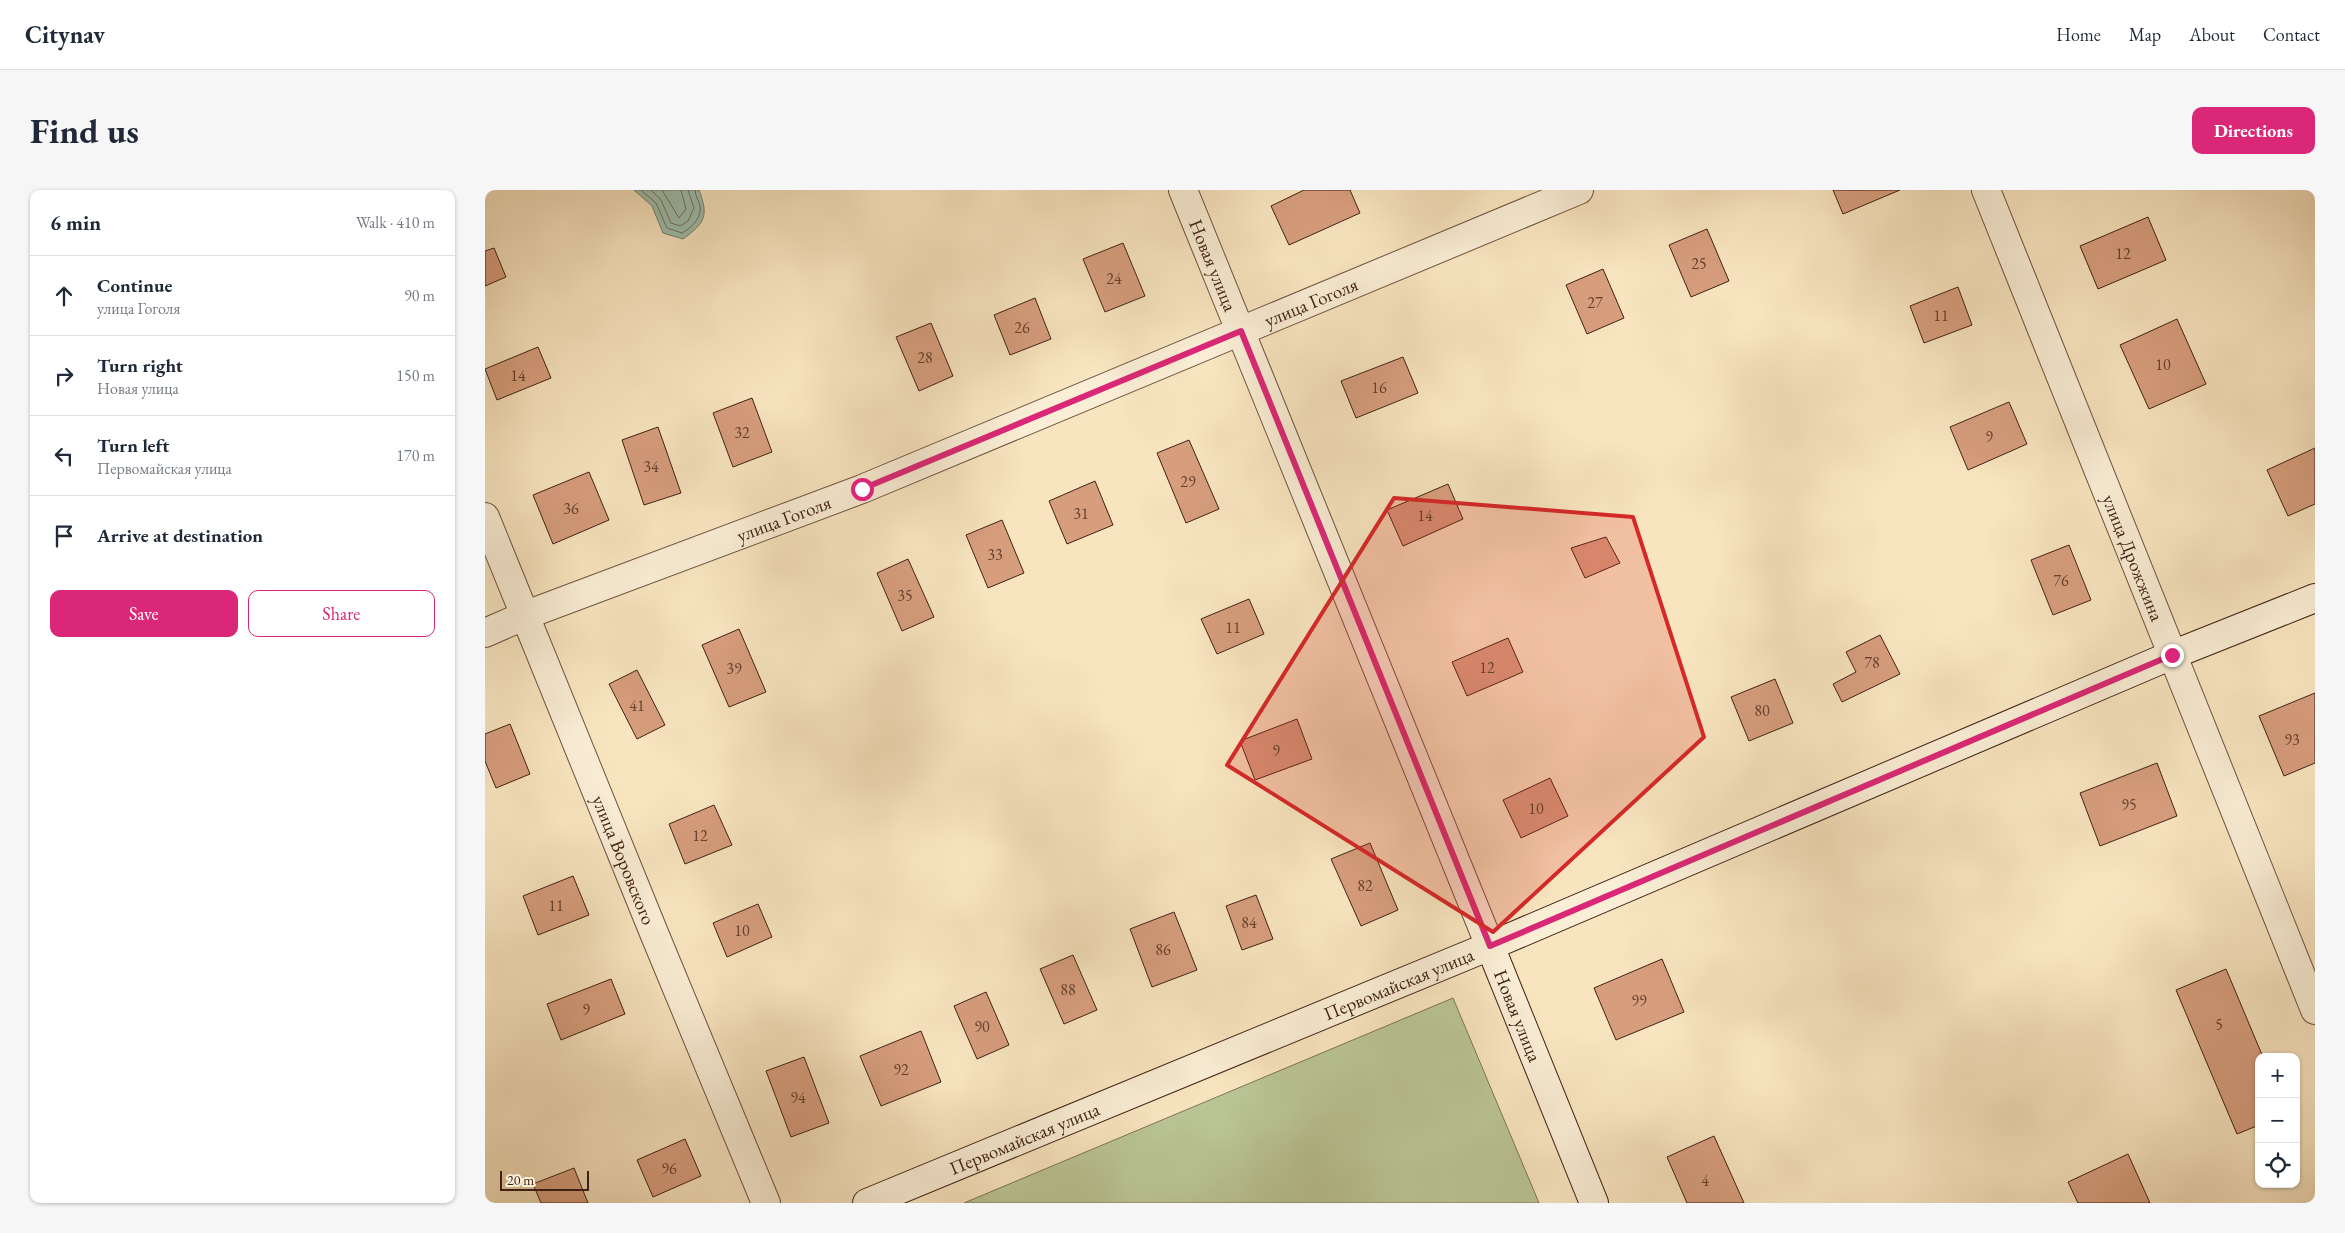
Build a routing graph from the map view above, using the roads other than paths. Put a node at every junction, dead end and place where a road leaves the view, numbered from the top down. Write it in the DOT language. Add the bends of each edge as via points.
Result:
graph roads {
  1 [pos="1183,190"];
  2 [pos="1579,190"];
  3 [pos="1986,190"];
  4 [pos="1241,331"];
  5 [pos="485,517"];
  6 [pos="2315,598"];
  7 [pos="526,615"];
  8 [pos="485,633"];
  9 [pos="2172,655"];
  10 [pos="1490,946"];
  11 [pos="2315,1010"];
  12 [pos="766,1203"];
  13 [pos="867,1203"];
  14 [pos="1594,1203"];
  1 -- 4 [label="street, Новая улица"];
  2 -- 4 [label="street, улица Гоголя"];
  3 -- 9 [label="street, улица Дрожжина"];
  4 -- 7 [label="street, улица Гоголя" via="862,489"];
  4 -- 10 [label="street, Новая улица"];
  5 -- 7 [label="street, улица Воровского"];
  6 -- 9 [label="street, Первомайская улица"];
  7 -- 8 [label="street, улица Гоголя"];
  7 -- 12 [label="street, улица Воровского"];
  9 -- 10 [label="street, Первомайская улица"];
  9 -- 11 [label="street, улица Дрожжина"];
  10 -- 13 [label="street, Первомайская улица"];
  10 -- 14 [label="street, Новая улица"];
}
